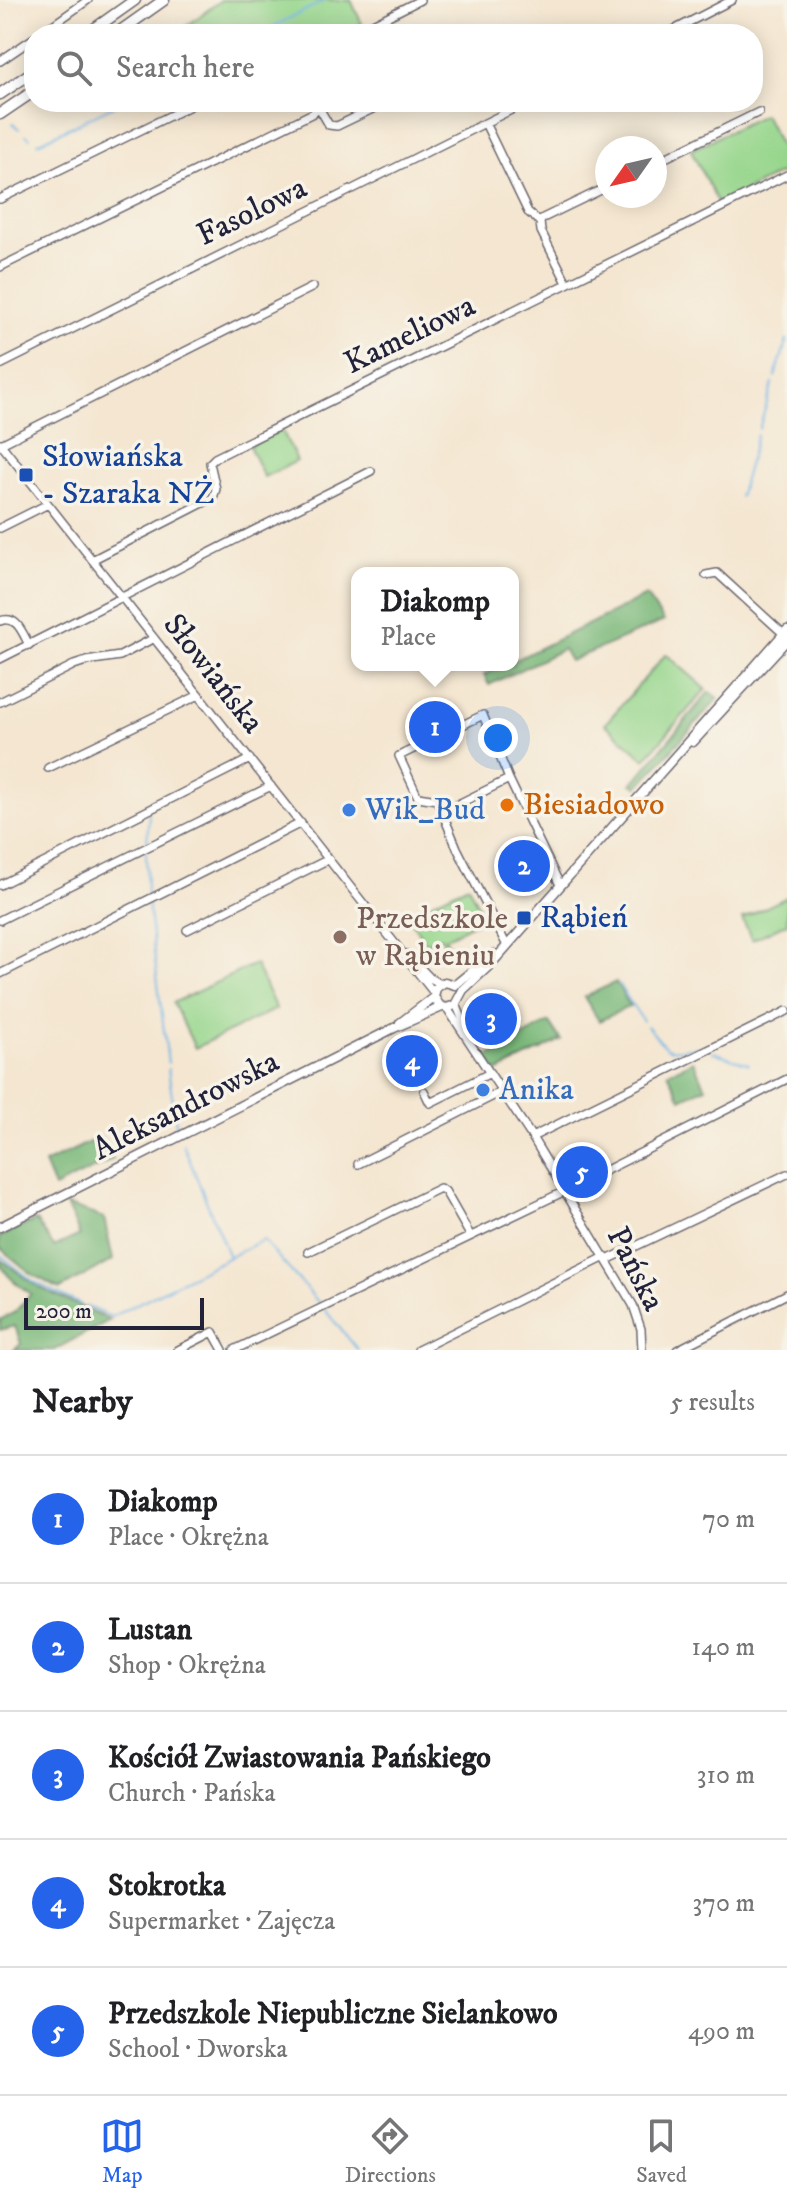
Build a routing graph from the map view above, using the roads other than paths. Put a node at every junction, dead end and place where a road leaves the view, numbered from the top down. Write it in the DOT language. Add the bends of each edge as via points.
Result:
graph roads {
  1 [pos="88,0"];
  2 [pos="135,0"];
  3 [pos="164,0"];
  4 [pos="420,0"];
  5 [pos="732,0"];
  6 [pos="54,24"];
  7 [pos="101,24"];
  8 [pos="130,24"];
  9 [pos="373,24"];
  10 [pos="685,24"];
  11 [pos="24,45"];
  12 [pos="0,61"];
  13 [pos="24,78"];
  14 [pos="0,94"];
  15 [pos="24,98"];
  16 [pos="178,112"];
  17 [pos="314,112"];
  18 [pos="322,112"];
  19 [pos="366,112"];
  20 [pos="507,112"];
  21 [pos="759,112"];
  22 [pos="0,114"];
  23 [pos="485,123"];
  24 [pos="667,157"];
  25 [pos="787,175"];
  26 [pos="595,193"];
  27 [pos="0,199"];
  28 [pos="540,222"];
  29 [pos="0,267"];
  30 [pos="567,283"];
  31 [pos="313,287"];
  32 [pos="0,365"];
  33 [pos="0,443"];
  34 [pos="371,471"];
  35 [pos="48,504"];
  36 [pos="0,528"];
  37 [pos="92,560"];
  38 [pos="706,575"];
  39 [pos="122,598"];
  40 [pos="0,621"];
  41 [pos="786,635"];
  42 [pos="154,638"];
  43 [pos="29,645"];
  44 [pos="0,659"];
  45 [pos="199,695"];
  46 [pos="0,702"];
  47 [pos="250,759"];
  48 [pos="48,768"];
  49 [pos="509,779"];
  50 [pos="271,786"];
  51 [pos="442,812"];
  52 [pos="301,823"];
  53 [pos="329,859"];
  54 [pos="0,885"];
  55 [pos="560,885"];
  56 [pos="0,920"];
  57 [pos="187,930"];
  58 [pos="388,934"];
  59 [pos="506,944"];
  60 [pos="0,974"];
  61 [pos="441,984"];
  62 [pos="455,985"];
  63 [pos="460,994"];
  64 [pos="434,995"];
  65 [pos="448,1007"];
  66 [pos="787,1011"];
  67 [pos="394,1028"];
  68 [pos="490,1073"];
  69 [pos="787,1079"];
  70 [pos="424,1091"];
  71 [pos="503,1091"];
  72 [pos="532,1137"];
  73 [pos="358,1164"];
  74 [pos="787,1174"];
  75 [pos="565,1191"];
  76 [pos="0,1227"];
  77 [pos="470,1235"];
  78 [pos="308,1252"];
  79 [pos="606,1259"];
  80 [pos="787,1294"];
  81 [pos="178,1350"];
  82 [pos="223,1350"];
  83 [pos="234,1350"];
  84 [pos="418,1350"];
  85 [pos="642,1350"];
  86 [pos="677,1350"];
  1 -- 6 [label="street"];
  2 -- 7 [label="highway"];
  3 -- 8 [label="highway"];
  4 -- 9 [label="street"];
  5 -- 10 [label="street"];
  11 -- 12 [label="street"];
  13 -- 14 [label="highway"];
  15 -- 22 [label="highway"];
  16 -- 27 [label="street"];
  17 -- 29 [label="street"];
  18 -- 19 [label="street" via="329,125 337,126"];
  20 -- 23 [label="street, Fasolowa"];
  21 -- 24 [label="street"];
  23 -- 28 [label="street" via="528,212"];
  23 -- 32 [label="street, Fasolowa"];
  25 -- 30 [label="street, Kameliowa"];
  26 -- 28 [label="street"];
  28 -- 30 [label="street"];
  30 -- 37 [label="street, Kameliowa" via="215,458 210,463 213,498"];
  31 -- 33 [label="street"];
  33 -- 35 [label="street, Słowiańska"];
  34 -- 39 [label="street"];
  35 -- 36 [label="street"];
  35 -- 37 [label="street, Słowiańska"];
  37 -- 39 [label="street, Słowiańska"];
  38 -- 41 [label="street" via="717,573"];
  39 -- 42 [label="street, Słowiańska"];
  39 -- 43 [label="street"];
  40 -- 43 [label="street" via="16,623"];
  41 -- 55 [label="main road"];
  42 -- 45 [label="street, Słowiańska"];
  42 -- 46 [label="street" via="120,656 81,662"];
  43 -- 44 [label="street"];
  45 -- 47 [label="street, Słowiańska"];
  45 -- 48 [label="street"];
  47 -- 50 [label="street, Słowiańska"];
  47 -- 54 [label="street"];
  49 -- 51 [label="street"];
  49 -- 51 [label="street" via="483,715 399,756 418,797 437,800"];
  49 -- 55 [label="street"];
  50 -- 52 [label="street, Słowiańska"];
  50 -- 56 [label="street"];
  51 -- 59 [label="street"];
  52 -- 53 [label="street, Słowiańska"];
  52 -- 60 [label="street"];
  53 -- 57 [label="street"];
  53 -- 58 [label="street, Słowiańska"];
  55 -- 59 [label="main road"];
  58 -- 61 [label="street, Słowiańska"];
  58 -- 64 [label="street, Słowiańska"];
  59 -- 62 [label="main road"];
  59 -- 63 [label="main road"];
  61 -- 62 [label="main road"];
  61 -- 64 [label="main road, Aleksandrowska"];
  62 -- 63 [label="main road"];
  63 -- 65 [label="main road"];
  64 -- 65 [label="main road"];
  64 -- 67 [label="main road, Aleksandrowska"];
  65 -- 67 [label="main road, Aleksandrowska"];
  65 -- 68 [label="street, Pańska"];
  66 -- 72 [label="street"];
  67 -- 76 [label="main road, Aleksandrowska"];
  68 -- 70 [label="street" via="430,1103"];
  68 -- 71 [label="street, Pańska"];
  69 -- 75 [label="street"];
  71 -- 72 [label="street, Pańska"];
  71 -- 73 [label="street"];
  72 -- 75 [label="street, Pańska"];
  74 -- 79 [label="street"];
  75 -- 77 [label="street"];
  75 -- 79 [label="street, Pańska"];
  77 -- 78 [label="street" via="440,1188"];
  77 -- 83 [label="street"];
  79 -- 84 [label="street"];
  79 -- 85 [label="street, Pańska" via="636,1313"];
  80 -- 86 [label="street"];
  81 -- 82 [label="street" via="213,1332"];
}
